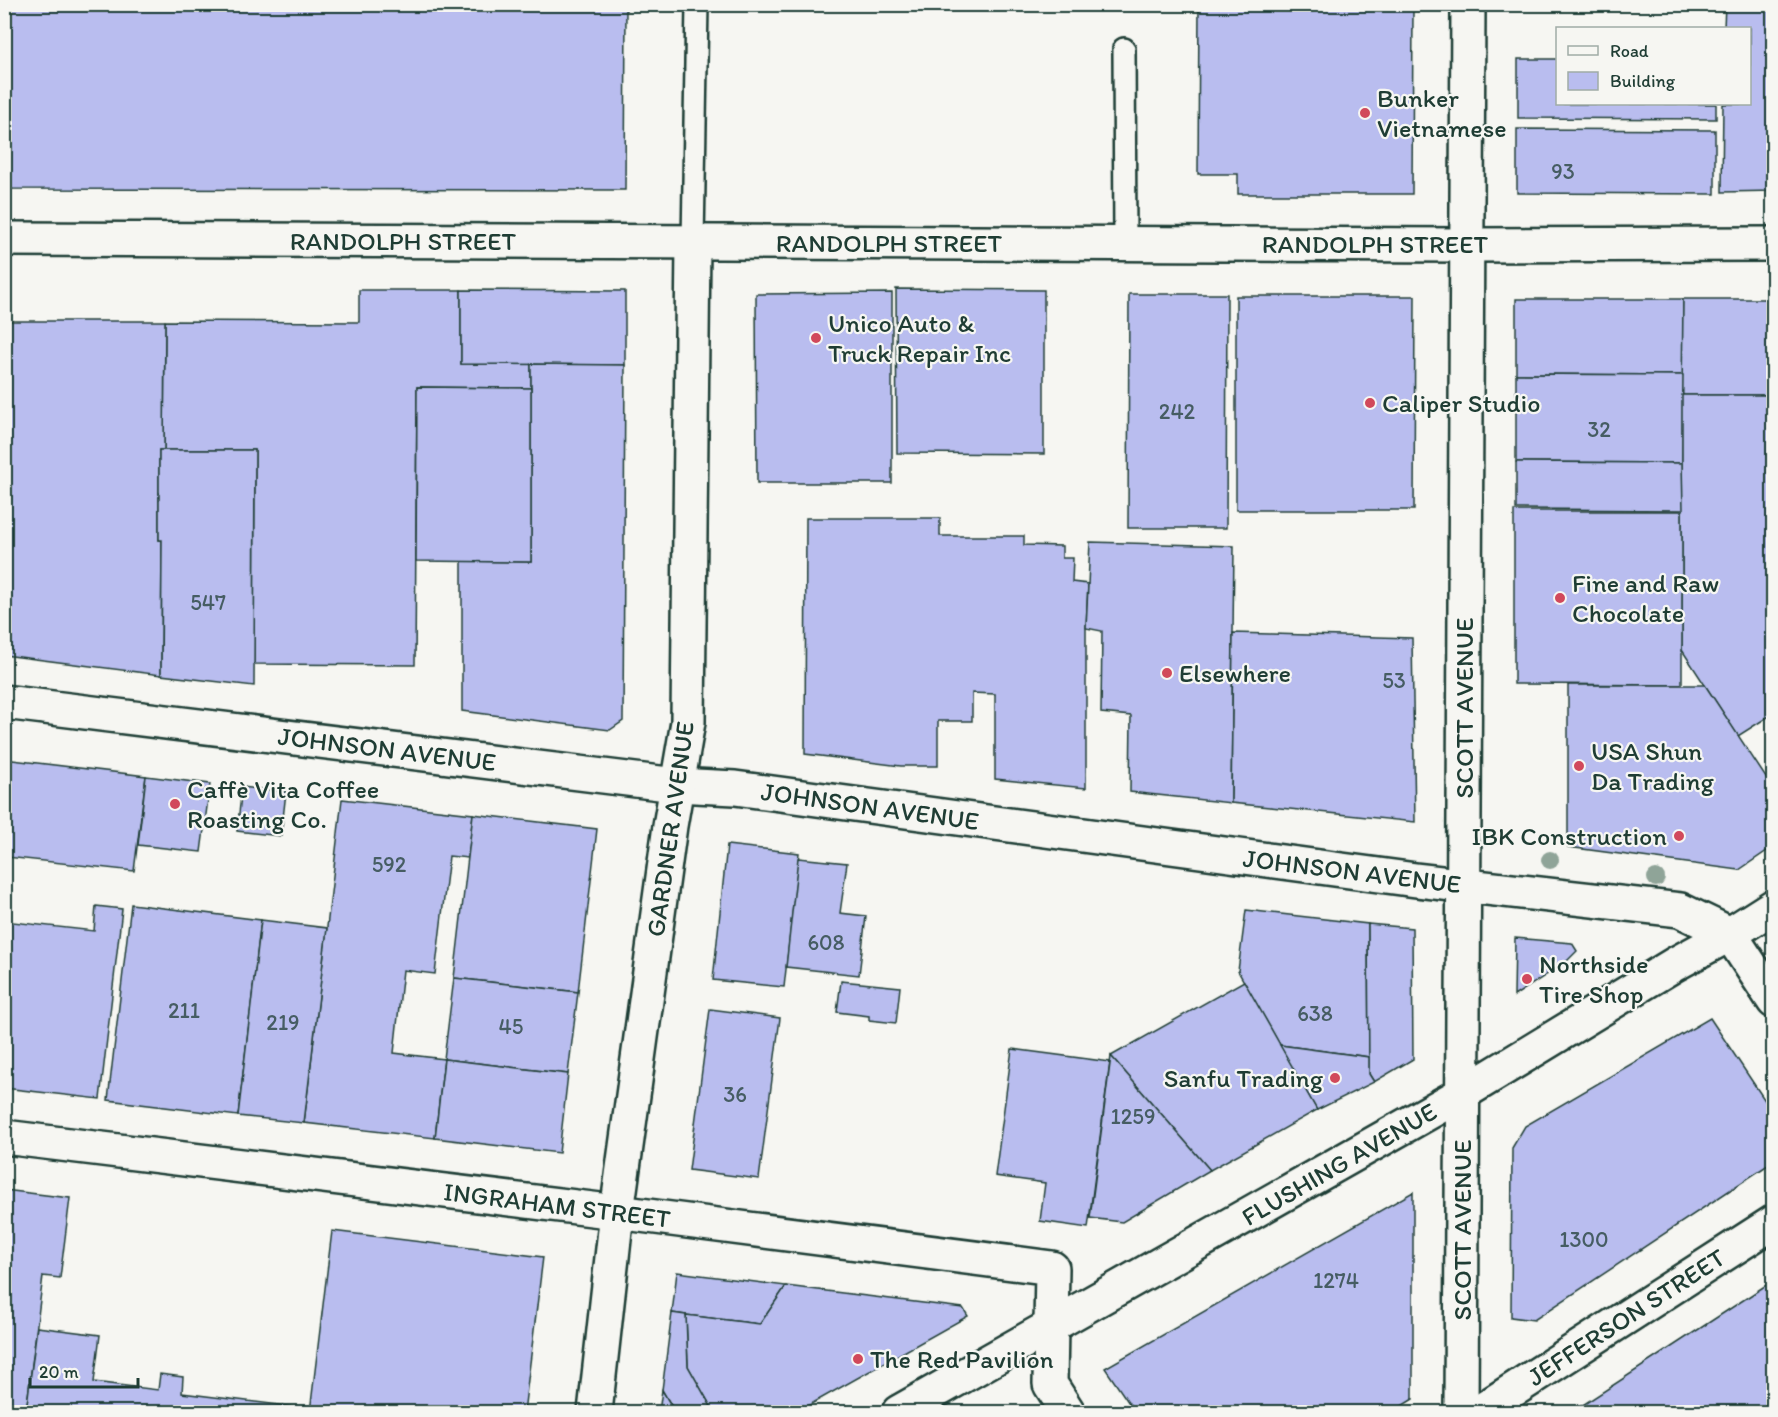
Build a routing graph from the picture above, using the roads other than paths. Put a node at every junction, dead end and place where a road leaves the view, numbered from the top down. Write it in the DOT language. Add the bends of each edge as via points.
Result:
graph roads {
  1 [pos="697,4"];
  2 [pos="1468,4"];
  3 [pos="1124,49"];
  4 [pos="4,239"];
  5 [pos="693,242"];
  6 [pos="1125,243"];
  7 [pos="1773,244"];
  8 [pos="1467,245"];
  9 [pos="4,702"];
  10 [pos="676,785"];
  11 [pos="1464,886"];
  12 [pos="1773,906"];
  13 [pos="1730,934"];
  14 [pos="1773,1000"];
  15 [pos="1463,1093"];
  16 [pos="4,1137"];
  17 [pos="617,1212"];
  18 [pos="1773,1222"];
  19 [pos="1052,1326"];
  20 [pos="595,1413"];
  21 [pos="899,1413"];
  22 [pos="1068,1413"];
  23 [pos="1461,1413"];
  24 [pos="1479,1413"];
  1 -- 5 [label="lane"];
  2 -- 8 [label="street, SCOTT AVENUE"];
  3 -- 6 [label="lane"];
  4 -- 5 [label="street, RANDOLPH STREET"];
  5 -- 6 [label="street, RANDOLPH STREET"];
  5 -- 10 [label="street, GARDNER AVENUE" via="688,722"];
  6 -- 8 [label="street, RANDOLPH STREET"];
  7 -- 8 [label="street, RANDOLPH STREET"];
  8 -- 11 [label="street, SCOTT AVENUE"];
  9 -- 10 [label="street, JOHNSON AVENUE"];
  10 -- 11 [label="street, JOHNSON AVENUE" via="735,788"];
  10 -- 17 [label="street, GARDNER AVENUE"];
  11 -- 13 [label="street, JOHNSON AVENUE" via="1680,910"];
  11 -- 15 [label="street, SCOTT AVENUE"];
  12 -- 13 [label="street, FLUSHING AVENUE"];
  13 -- 14 [label="street"];
  13 -- 15 [label="street, FLUSHING AVENUE"];
  15 -- 19 [label="street, FLUSHING AVENUE"];
  15 -- 23 [label="street, SCOTT AVENUE"];
  16 -- 17 [label="street, INGRAHAM STREET"];
  17 -- 19 [label="street, INGRAHAM STREET" via="1052,1268"];
  17 -- 20 [label="street, GARDNER AVENUE"];
  18 -- 24 [label="street, JEFFERSON STREET"];
  19 -- 21 [label="street, FLUSHING AVENUE"];
  19 -- 22 [label="street" via="1050,1384"];
}
